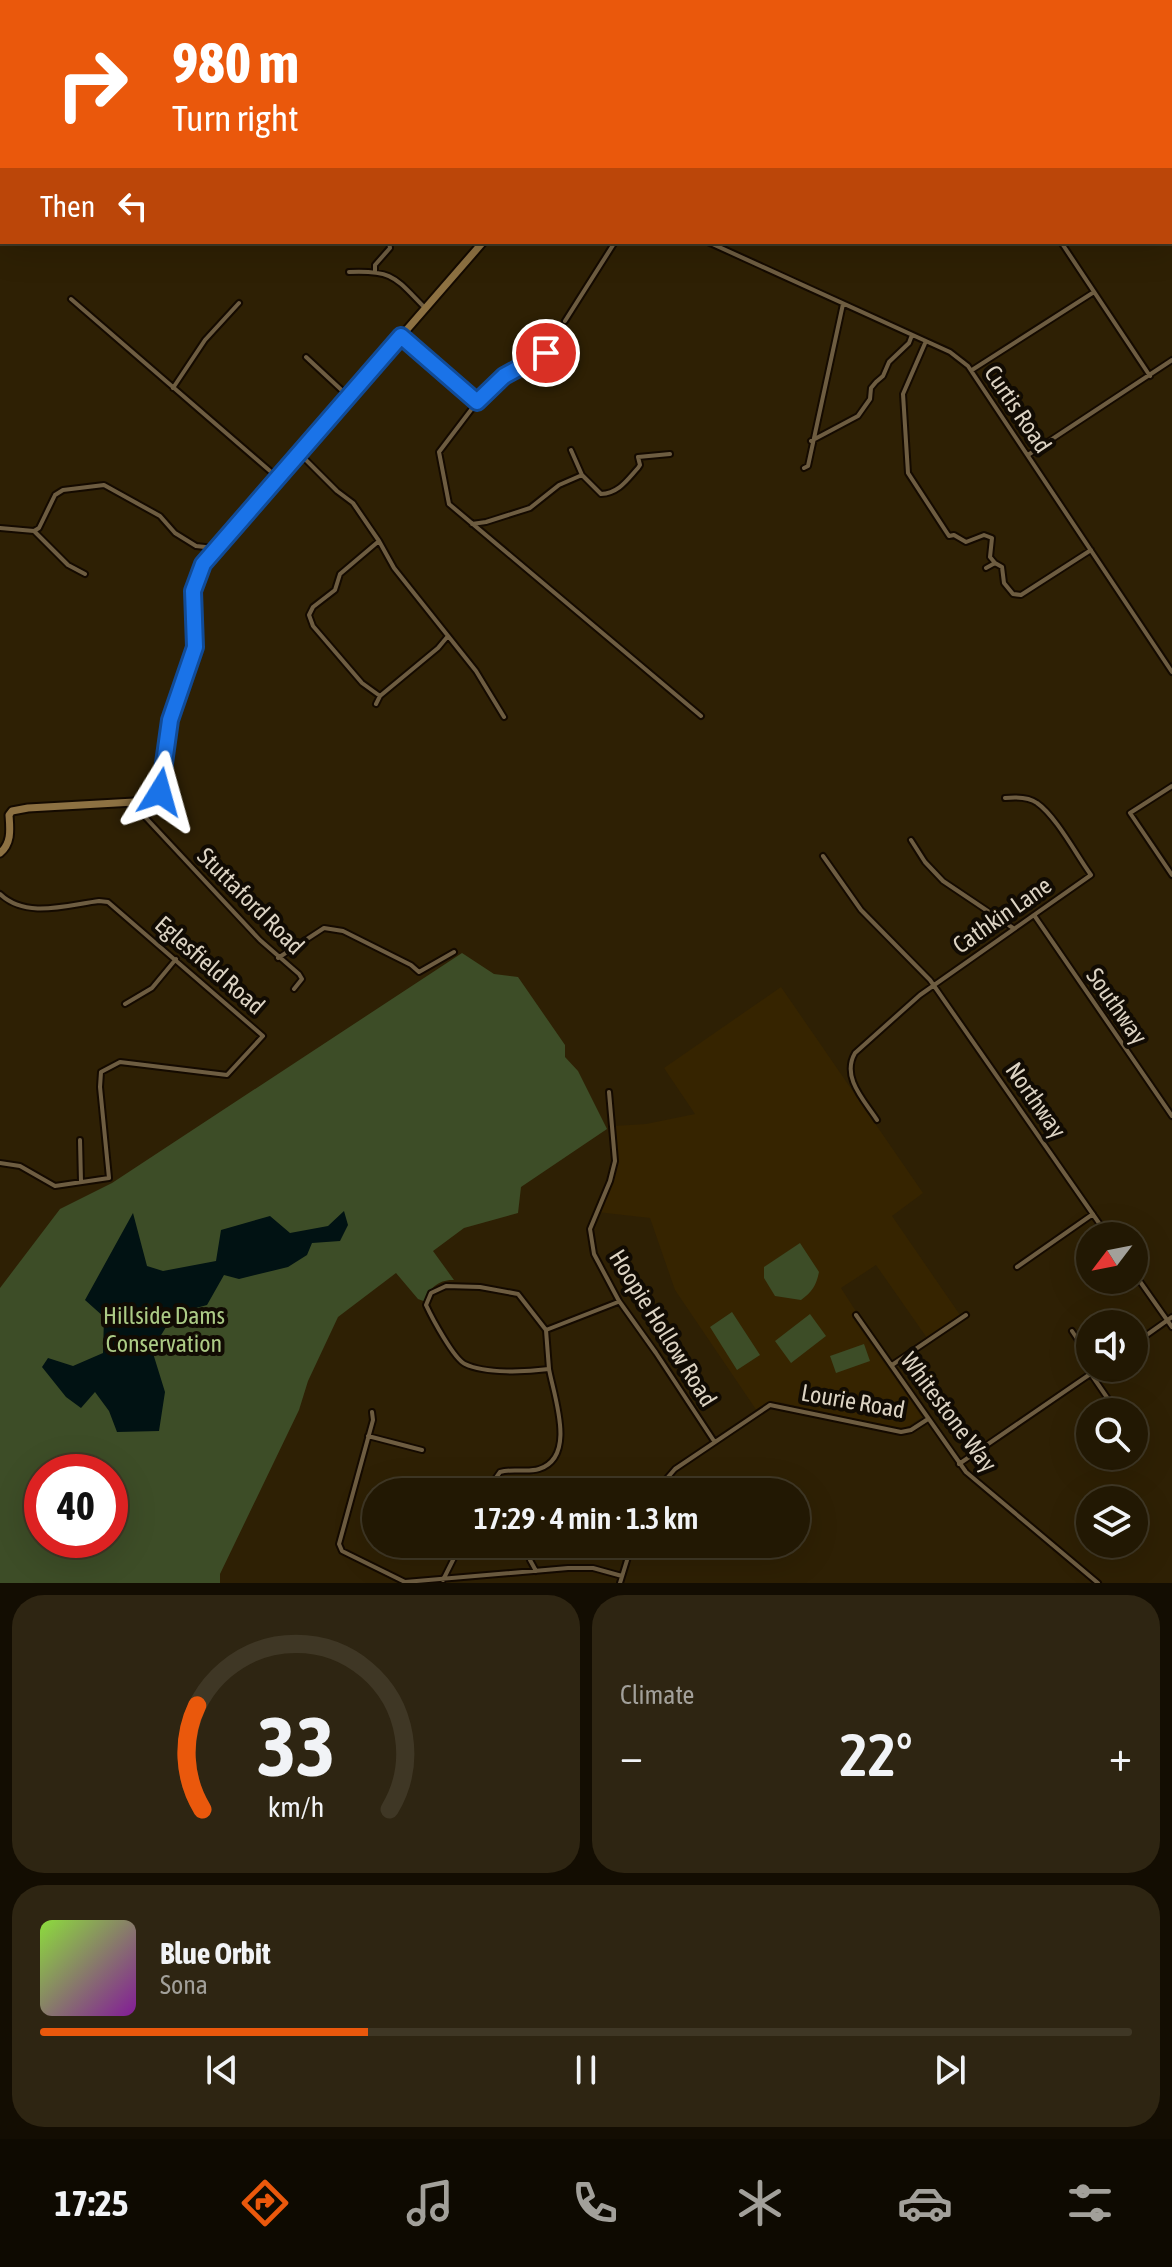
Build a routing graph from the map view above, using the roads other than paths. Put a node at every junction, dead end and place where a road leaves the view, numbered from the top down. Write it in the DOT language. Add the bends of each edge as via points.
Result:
graph roads {
  1 [pos="389,244"];
  2 [pos="481,244"];
  3 [pos="614,244"];
  4 [pos="712,244"];
  5 [pos="1062,244"];
  6 [pos="375,271"];
  7 [pos="349,272"];
  8 [pos="1094,292"];
  9 [pos="71,299"];
  10 [pos="239,303"];
  11 [pos="843,304"];
  12 [pos="425,308"];
  13 [pos="565,321"];
  14 [pos="912,335"];
  15 [pos="401,336"];
  16 [pos="926,341"];
  17 [pos="546,353"];
  18 [pos="306,357"];
  19 [pos="1172,360"];
  20 [pos="972,370"];
  21 [pos="1150,376"];
  22 [pos="173,388"];
  23 [pos="348,396"];
  24 [pos="477,402"];
  25 [pos="811,441"];
  26 [pos="571,450"];
  27 [pos="298,453"];
  28 [pos="670,454"];
  29 [pos="1028,455"];
  30 [pos="804,468"];
  31 [pos="582,475"];
  32 [pos="277,477"];
  33 [pos="472,524"];
  34 [pos="0,528"];
  35 [pos="34,531"];
  36 [pos="379,541"];
  37 [pos="214,548"];
  38 [pos="1091,550"];
  39 [pos="995,563"];
  40 [pos="986,568"];
  41 [pos="85,574"];
  42 [pos="448,636"];
  43 [pos="1172,672"];
  44 [pos="380,696"];
  45 [pos="376,704"];
  46 [pos="701,716"];
  47 [pos="504,717"];
  48 [pos="1172,786"];
  49 [pos="1005,798"];
  50 [pos="132,803"];
  51 [pos="911,840"];
  52 [pos="0,853"];
  53 [pos="823,856"];
  54 [pos="1172,875"];
  55 [pos="0,894"];
  56 [pos="1034,915"];
  57 [pos="1013,928"];
  58 [pos="454,952"];
  59 [pos="278,958"];
  60 [pos="176,959"];
  61 [pos="934,985"];
  62 [pos="294,989"];
  63 [pos="125,1004"];
  64 [pos="609,1092"];
  65 [pos="1172,1116"];
  66 [pos="877,1120"];
  67 [pos="80,1140"];
  68 [pos="0,1163"];
  69 [pos="81,1182"];
  70 [pos="1093,1214"];
  71 [pos="1098,1222"];
  72 [pos="1017,1267"];
  73 [pos="1148,1291"];
  74 [pos="619,1301"];
  75 [pos="856,1315"];
  76 [pos="966,1315"];
  77 [pos="1170,1319"];
  78 [pos="1172,1327"];
  79 [pos="546,1330"];
  80 [pos="1072,1331"];
  81 [pos="1148,1334"];
  82 [pos="1076,1337"];
  83 [pos="892,1365"];
  84 [pos="549,1369"];
  85 [pos="1079,1382"];
  86 [pos="372,1412"];
  87 [pos="928,1419"];
  88 [pos="368,1436"];
  89 [pos="714,1441"];
  90 [pos="422,1450"];
  91 [pos="959,1464"];
  92 [pos="494,1478"];
  93 [pos="667,1478"];
  94 [pos="454,1558"];
  95 [pos="531,1558"];
  96 [pos="628,1558"];
  97 [pos="536,1571"];
  98 [pos="496,1575"];
  99 [pos="622,1576"];
  100 [pos="443,1580"];
  101 [pos="410,1582"];
  102 [pos="497,1583"];
  103 [pos="620,1583"];
  104 [pos="1098,1583"];
  1 -- 6 [label="street"];
  2 -- 12 [label="street"];
  3 -- 13 [label="street"];
  4 -- 11 [label="street, Curtis Road"];
  5 -- 8 [label="street"];
  6 -- 7 [label="street"];
  6 -- 12 [label="street" via="394,276"];
  8 -- 20 [label="street"];
  8 -- 21 [label="street"];
  9 -- 22 [label="street"];
  10 -- 22 [label="street" via="205,340"];
  11 -- 14 [label="street, Curtis Road"];
  11 -- 25 [label="street"];
  12 -- 15 [label="street"];
  14 -- 16 [label="street, Curtis Road"];
  14 -- 25 [label="street" via="871,388 858,416"];
  15 -- 23 [label="street"];
  15 -- 24 [label="street"];
  16 -- 20 [label="street, Curtis Road"];
  16 -- 39 [label="street" via="903,394 908,473 949,536 966,542 984,535 992,538 990,557"];
  17 -- 24 [label="street" via="504,376"];
  18 -- 23 [label="street"];
  19 -- 21 [label="street"];
  20 -- 29 [label="street, Curtis Road"];
  21 -- 29 [label="street"];
  22 -- 32 [label="street"];
  23 -- 27 [label="street"];
  24 -- 33 [label="street" via="439,452 449,504"];
  25 -- 30 [label="street"];
  26 -- 31 [label="street"];
  27 -- 32 [label="street"];
  27 -- 36 [label="street" via="353,503"];
  28 -- 31 [label="street" via="638,457 638,468 611,493 601,494"];
  29 -- 38 [label="street, Curtis Road"];
  31 -- 33 [label="street" via="530,508"];
  32 -- 37 [label="street"];
  33 -- 46 [label="street"];
  34 -- 35 [label="street"];
  35 -- 37 [label="street" via="55,495 104,485 160,516 196,546"];
  35 -- 41 [label="street" via="68,565"];
  36 -- 42 [label="street"];
  36 -- 44 [label="street" via="340,574 335,590 309,615 362,683"];
  37 -- 50 [label="street" via="193,591 195,647 170,720 160,792 152,801"];
  38 -- 39 [label="street" via="1017,596"];
  38 -- 43 [label="street, Curtis Road"];
  39 -- 40 [label="street"];
  42 -- 44 [label="street"];
  42 -- 47 [label="street"];
  44 -- 45 [label="street"];
  48 -- 54 [label="street" via="1130,813"];
  49 -- 56 [label="street, Cathkin Lane" via="1038,804 1091,875"];
  50 -- 52 [label="street" via="12,811 10,834"];
  50 -- 59 [label="street, Stuttaford Road"];
  51 -- 57 [label="street" via="943,881"];
  53 -- 61 [label="street, Northway" via="861,910"];
  55 -- 60 [label="street, Eglesfield Road" via="28,909 108,902"];
  56 -- 57 [label="street, Cathkin Lane"];
  56 -- 65 [label="street, Southway"];
  57 -- 61 [label="street, Cathkin Lane"];
  58 -- 59 [label="street" via="419,972 343,931 324,928"];
  59 -- 62 [label="street, Stuttaford Road" via="302,979"];
  60 -- 63 [label="street" via="152,988"];
  60 -- 69 [label="street, Eglesfield Road" via="262,1033 262,1040 227,1075 114,1064 99,1076 109,1178"];
  61 -- 66 [label="street, Cathkin Lane" via="851,1058 850,1078"];
  61 -- 70 [label="street, Northway"];
  64 -- 74 [label="street, Hoopie Hollow Road" via="615,1161 590,1236 598,1265"];
  67 -- 69 [label="street"];
  68 -- 69 [label="street" via="20,1166 55,1186"];
  70 -- 71 [label="street, Northway"];
  70 -- 72 [label="street"];
  73 -- 77 [label="street"];
  74 -- 79 [label="street"];
  74 -- 89 [label="street, Hoopie Hollow Road"];
  75 -- 83 [label="street, Whitestone Way"];
  76 -- 83 [label="street"];
  77 -- 78 [label="street"];
  77 -- 81 [label="street"];
  79 -- 84 [label="street"];
  79 -- 84 [label="street" via="511,1291 446,1286 431,1293 426,1305 466,1364 518,1372"];
  80 -- 82 [label="street"];
  83 -- 87 [label="street, Whitestone Way"];
  84 -- 92 [label="street" via="561,1429 555,1457 535,1471 500,1472"];
  85 -- 91 [label="street"];
  86 -- 88 [label="street"];
  87 -- 89 [label="street, Lourie Road" via="901,1432 772,1404"];
  87 -- 91 [label="street, Whitestone Way"];
  88 -- 90 [label="street"];
  88 -- 101 [label="street" via="339,1546 380,1572"];
  89 -- 93 [label="street, Lourie Road"];
  91 -- 104 [label="street, Whitestone Way"];
  94 -- 100 [label="street"];
  95 -- 97 [label="street"];
  96 -- 99 [label="street"];
  97 -- 98 [label="street"];
  97 -- 99 [label="street" via="584,1567"];
  98 -- 100 [label="street"];
  98 -- 102 [label="street"];
  99 -- 103 [label="street"];
  100 -- 101 [label="street"];
}
